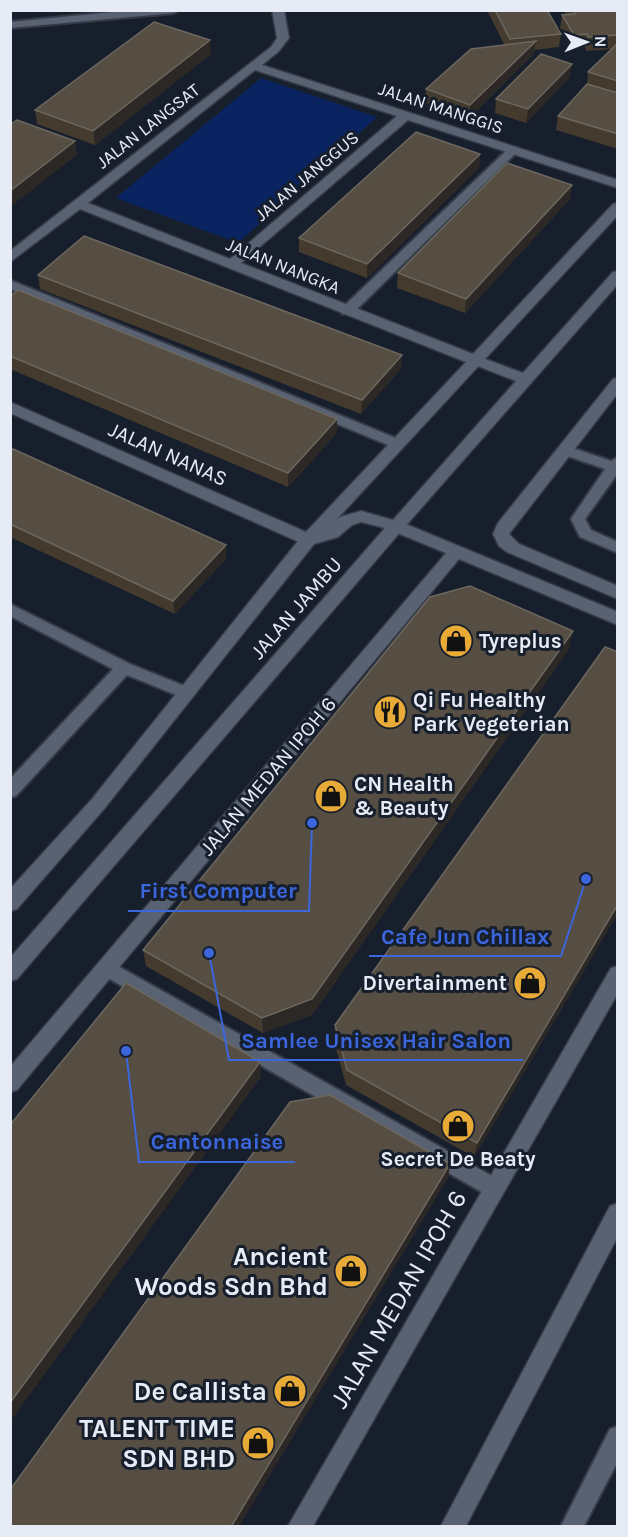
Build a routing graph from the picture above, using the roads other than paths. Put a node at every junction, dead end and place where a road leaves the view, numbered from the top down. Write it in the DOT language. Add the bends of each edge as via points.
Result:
graph roads {
  1 [pos="174,10"];
  2 [pos="278,10"];
  3 [pos="10,25"];
  4 [pos="254,66"];
  5 [pos="406,115"];
  6 [pos="513,150"];
  7 [pos="618,184"];
  8 [pos="78,204"];
  9 [pos="618,207"];
  10 [pos="10,258"];
  11 [pos="231,265"];
  12 [pos="618,275"];
  13 [pos="10,284"];
  14 [pos="347,311"];
  15 [pos="476,360"];
  16 [pos="526,379"];
  17 [pos="618,382"];
  18 [pos="10,407"];
  19 [pos="398,444"];
  20 [pos="564,450"];
  21 [pos="616,464"];
  22 [pos="396,526"];
  23 [pos="308,540"];
  24 [pos="618,548"];
  25 [pos="457,551"];
  26 [pos="618,593"];
  27 [pos="10,609"];
  28 [pos="618,618"];
  29 [pos="124,668"];
  30 [pos="186,693"];
  31 [pos="10,791"];
  32 [pos="10,903"];
  33 [pos="107,968"];
  34 [pos="10,973"];
  35 [pos="618,974"];
  36 [pos="10,1083"];
  37 [pos="494,1188"];
  38 [pos="618,1213"];
  39 [pos="618,1437"];
  40 [pos="300,1527"];
  41 [pos="453,1527"];
  42 [pos="572,1527"];
  1 -- 3 [label="lane"];
  2 -- 4 [label="street, JALAN LANGSAT" via="283,38"];
  4 -- 5 [label="street, JALAN MANGGIS"];
  4 -- 8 [label="street, JALAN LANGSAT"];
  5 -- 6 [label="street, JALAN MANGGIS"];
  5 -- 11 [label="street, JALAN JANGGUS"];
  6 -- 7 [label="street, JALAN MANGGIS"];
  6 -- 14 [label="lane"];
  8 -- 10 [label="street, JALAN LANGSAT"];
  8 -- 11 [label="street, JALAN NANGKA"];
  9 -- 15 [label="street, JALAN JAMBU"];
  11 -- 14 [label="street, JALAN NANGKA"];
  12 -- 16 [label="street, JALAN JAMBU"];
  13 -- 19 [label="lane"];
  14 -- 15 [label="street, JALAN NANGKA"];
  15 -- 16 [label="street, JALAN NANGKA"];
  15 -- 19 [label="street, JALAN JAMBU"];
  16 -- 22 [label="street, JALAN JAMBU"];
  17 -- 20 [label="street"];
  18 -- 23 [label="street, JALAN NANAS"];
  19 -- 23 [label="street, JALAN JAMBU"];
  20 -- 21 [label="lane"];
  20 -- 26 [label="street" via="501,534 513,548"];
  21 -- 24 [label="lane" via="578,519 585,533"];
  22 -- 23 [label="street" via="361,516 346,521 332,533"];
  22 -- 25 [label="street"];
  22 -- 34 [label="street, JALAN JAMBU"];
  23 -- 30 [label="street, JALAN JAMBU"];
  25 -- 28 [label="street"];
  25 -- 33 [label="street, JALAN MEDAN IPOH 6"];
  27 -- 29 [label="lane"];
  29 -- 30 [label="lane"];
  29 -- 31 [label="lane"];
  30 -- 32 [label="street, JALAN JAMBU" via="98,804"];
  33 -- 36 [label="street, JALAN MEDAN IPOH 6"];
  33 -- 37 [label="lane"];
  35 -- 37 [label="street, JALAN MEDAN IPOH 6"];
  37 -- 40 [label="street, JALAN MEDAN IPOH 6"];
  38 -- 41 [label="street"];
  39 -- 42 [label="lane"];
}
